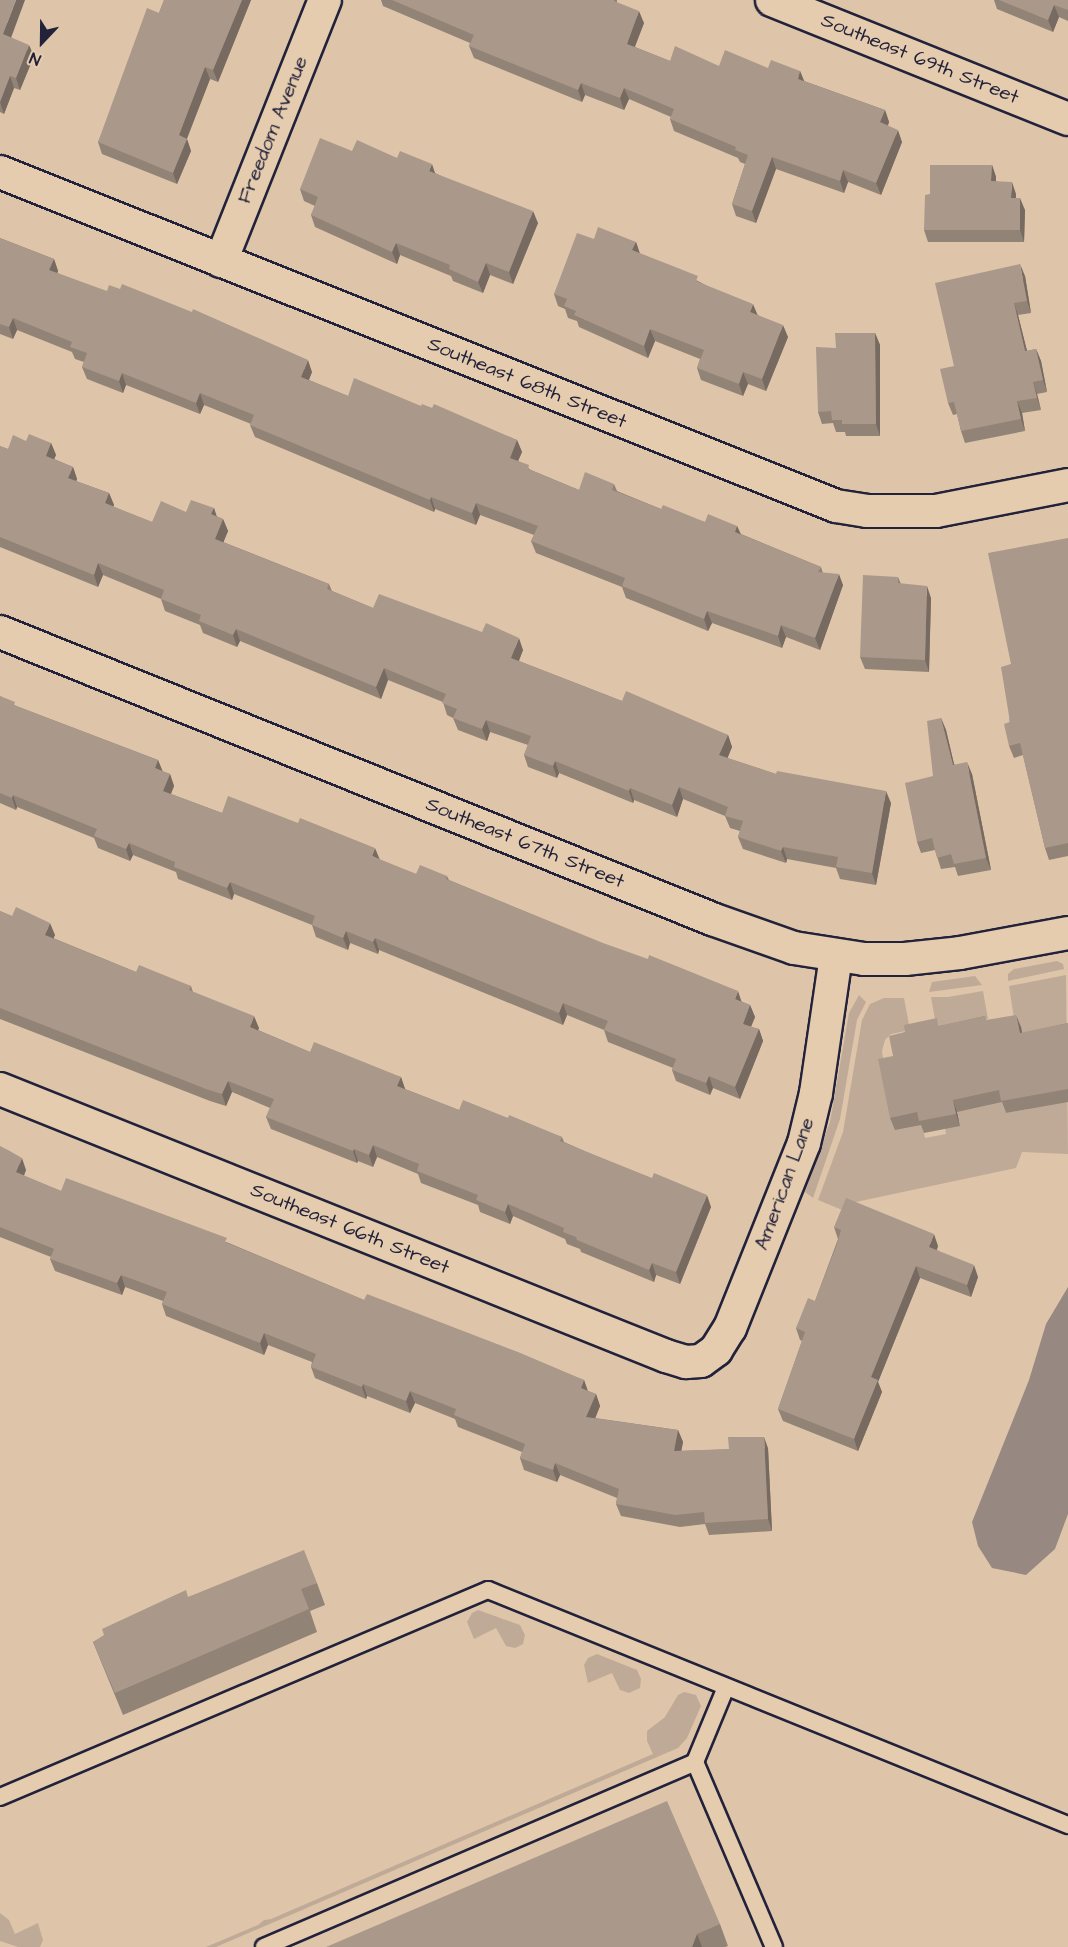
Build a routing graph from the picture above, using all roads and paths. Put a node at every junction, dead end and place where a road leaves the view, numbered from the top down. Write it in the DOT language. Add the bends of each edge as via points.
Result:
graph roads {
  1 [pos="325,0"];
  2 [pos="772,0"];
  3 [pos="1068,119"];
  4 [pos="0,172"];
  5 [pos="221,261"];
  6 [pos="1068,486"];
  7 [pos="0,632"];
  8 [pos="1068,933"];
  9 [pos="836,956"];
  10 [pos="0,1089"];
  11 [pos="702,1361"];
  12 [pos="726,1687"];
  13 [pos="695,1762"];
  14 [pos="0,1797"];
  15 [pos="1068,1825"];
  16 [pos="264,1947"];
  17 [pos="774,1947"];
  1 -- 5 [label="street, Freedom Avenue"];
  2 -- 3 [label="street, Southeast 69th Street"];
  4 -- 5 [label="street, Southeast 68th Street"];
  5 -- 6 [label="street, Southeast 68th Street" via="836,506 867,511 936,511"];
  7 -- 9 [label="street, Southeast 67th Street" via="722,922 794,948"];
  8 -- 9 [label="street, Southeast 67th Street" via="905,959"];
  9 -- 11 [label="street, American Lane" via="816,1093 804,1143 730,1328 716,1350"];
  10 -- 11 [label="street, Southeast 66th Street" via="666,1356 686,1362"];
  12 -- 13 [label="lane"];
  12 -- 14 [label="lane" via="488,1590"];
  12 -- 15 [label="lane"];
  13 -- 16 [label="lane"];
  13 -- 17 [label="lane"];
}
